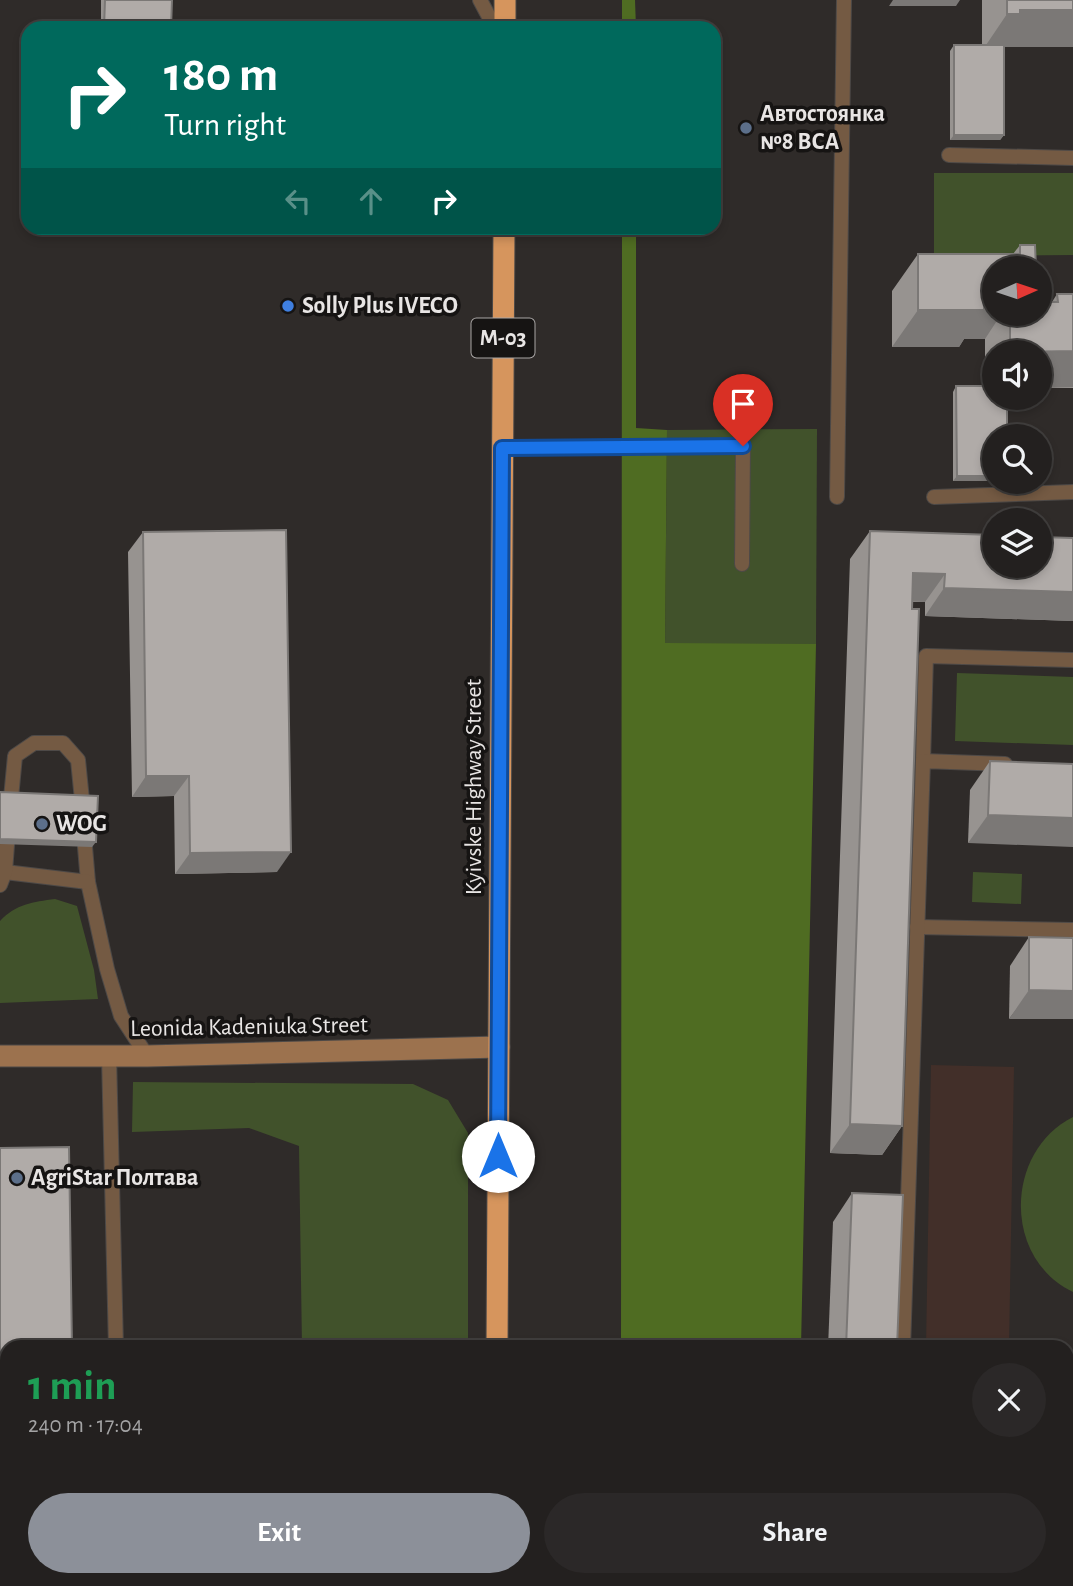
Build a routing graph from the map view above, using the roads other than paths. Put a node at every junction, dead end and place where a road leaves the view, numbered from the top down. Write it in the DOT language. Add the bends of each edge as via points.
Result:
graph roads {
  1 [pos="480,0"];
  2 [pos="505,0"];
  3 [pos="844,0"];
  4 [pos="491,21"];
  5 [pos="505,21"];
  6 [pos="949,155"];
  7 [pos="1073,158"];
  8 [pos="503,235"];
  9 [pos="502,448"];
  10 [pos="1073,492"];
  11 [pos="837,497"];
  12 [pos="934,497"];
  13 [pos="742,564"];
  14 [pos="1073,660"];
  15 [pos="923,761"];
  16 [pos="1018,764"];
  17 [pos="11,798"];
  18 [pos="82,800"];
  19 [pos="7,845"];
  20 [pos="85,847"];
  21 [pos="3,878"];
  22 [pos="88,882"];
  23 [pos="917,927"];
  24 [pos="1073,930"];
  25 [pos="499,1047"];
  26 [pos="0,1056"];
  27 [pos="109,1056"];
  28 [pos="147,1056"];
  29 [pos="117,1340"];
  30 [pos="497,1340"];
  31 [pos="903,1340"];
  1 -- 4 [label="lane"];
  2 -- 5 [label="highway"];
  3 -- 11 [label="lane"];
  6 -- 7 [label="lane"];
  8 -- 9 [label="highway, Kyivske Highway Street / М-03"];
  9 -- 13 [label="lane" via="743,446"];
  9 -- 25 [label="highway, Kyivske Highway Street / М-03"];
  10 -- 12 [label="lane"];
  14 -- 15 [label="lane" via="926,656"];
  15 -- 16 [label="lane"];
  15 -- 23 [label="lane"];
  17 -- 18 [label="lane" via="15,755 34,743 64,743 78,760"];
  19 -- 21 [label="lane"];
  20 -- 22 [label="lane"];
  21 -- 22 [label="lane"];
  22 -- 28 [label="lane" via="121,1016"];
  23 -- 24 [label="lane"];
  23 -- 31 [label="lane"];
  25 -- 28 [label="street, Leonida Kadeniuka Street"];
  25 -- 30 [label="highway, Kyivske Highway Street / М-03"];
  26 -- 27 [label="street, Leonida Kadeniuka Street"];
  27 -- 28 [label="street, Leonida Kadeniuka Street"];
  27 -- 29 [label="lane"];
}
